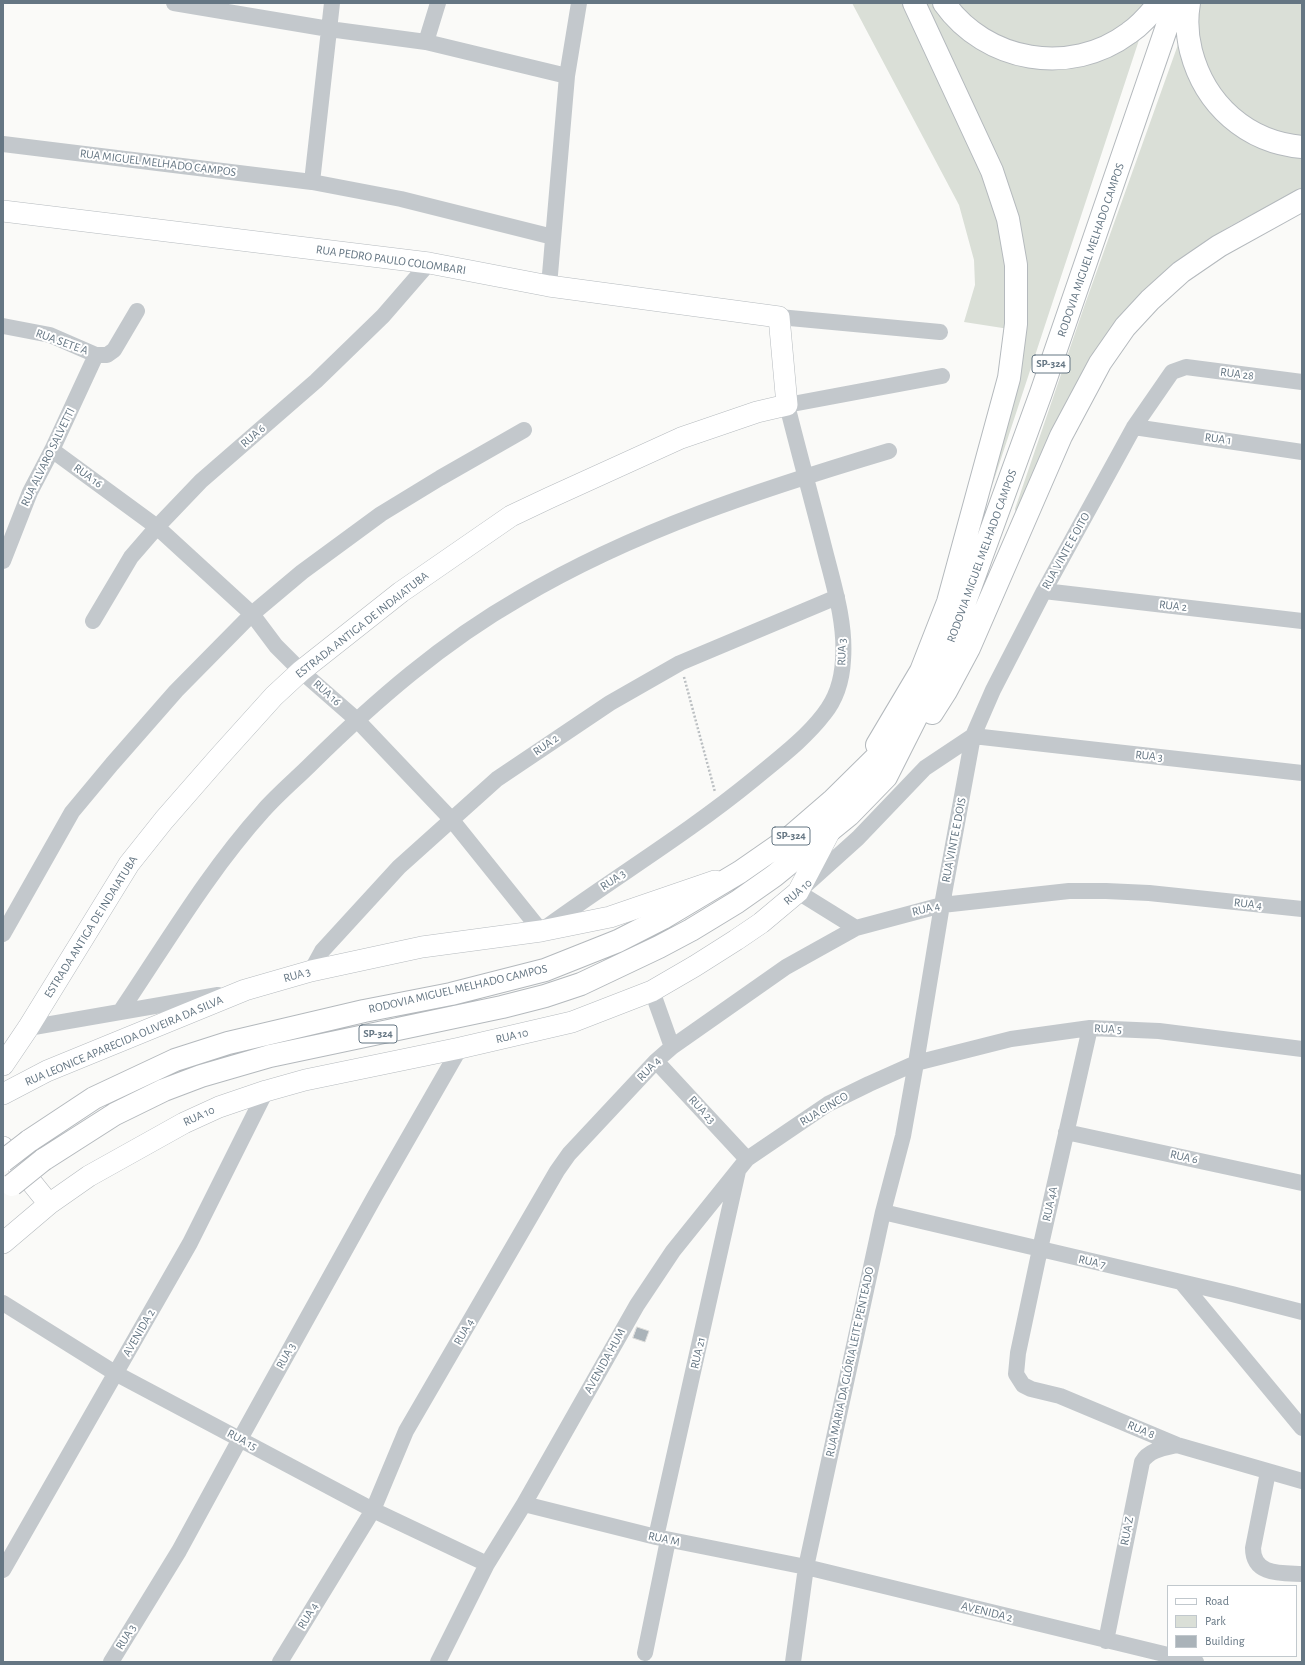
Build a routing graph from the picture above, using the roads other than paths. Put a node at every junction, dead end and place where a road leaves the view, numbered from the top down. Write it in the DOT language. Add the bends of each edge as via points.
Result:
graph roads {
  1 [pos="332,3"];
  2 [pos="438,3"];
  3 [pos="579,3"];
  4 [pos="914,3"];
  5 [pos="944,3"];
  6 [pos="1159,3"];
  7 [pos="1175,3"];
  8 [pos="1189,3"];
  9 [pos="183,4"];
  10 [pos="328,29"];
  11 [pos="426,42"];
  12 [pos="567,76"];
  13 [pos="3,144"];
  14 [pos="1302,147"];
  15 [pos="312,182"];
  16 [pos="1302,200"];
  17 [pos="3,211"];
  18 [pos="553,237"];
  19 [pos="429,264"];
  20 [pos="549,286"];
  21 [pos="138,311"];
  22 [pos="778,317"];
  23 [pos="3,326"];
  24 [pos="940,332"];
  25 [pos="96,355"];
  26 [pos="1172,372"];
  27 [pos="942,376"];
  28 [pos="1302,382"];
  29 [pos="787,405"];
  30 [pos="1134,427"];
  31 [pos="524,430"];
  32 [pos="52,450"];
  33 [pos="889,451"];
  34 [pos="1302,452"];
  35 [pos="805,476"];
  36 [pos="157,526"];
  37 [pos="3,561"];
  38 [pos="1044,592"];
  39 [pos="836,597"];
  40 [pos="252,614"];
  41 [pos="1302,620"];
  42 [pos="93,621"];
  43 [pos="301,671"];
  44 [pos="357,720"];
  45 [pos="914,720"];
  46 [pos="973,736"];
  47 [pos="859,773"];
  48 [pos="1302,774"];
  49 [pos="886,777"];
  50 [pos="452,819"];
  51 [pos="830,831"];
  52 [pos="740,872"];
  53 [pos="798,892"];
  54 [pos="942,905"];
  55 [pos="1302,910"];
  56 [pos="856,928"];
  57 [pos="542,931"];
  58 [pos="3,934"];
  59 [pos="311,971"];
  60 [pos="245,990"];
  61 [pos="652,990"];
  62 [pos="120,1012"];
  63 [pos="28,1028"];
  64 [pos="1090,1028"];
  65 [pos="672,1047"];
  66 [pos="460,1048"];
  67 [pos="1302,1049"];
  68 [pos="656,1061"];
  69 [pos="916,1063"];
  70 [pos="3,1065"];
  71 [pos="266,1091"];
  72 [pos="3,1094"];
  73 [pos="1066,1132"];
  74 [pos="3,1147"];
  75 [pos="3,1161"];
  76 [pos="743,1163"];
  77 [pos="1302,1183"];
  78 [pos="8,1189"];
  79 [pos="49,1204"];
  80 [pos="882,1212"];
  81 [pos="3,1243"];
  82 [pos="1040,1249"];
  83 [pos="1182,1283"];
  84 [pos="3,1303"];
  85 [pos="1302,1312"];
  86 [pos="116,1373"];
  87 [pos="1019,1379"];
  88 [pos="1302,1428"];
  89 [pos="240,1439"];
  90 [pos="1177,1445"];
  91 [pos="1268,1472"];
  92 [pos="1302,1481"];
  93 [pos="524,1504"];
  94 [pos="373,1510"];
  95 [pos="662,1539"];
  96 [pos="487,1564"];
  97 [pos="806,1567"];
  98 [pos="3,1570"];
  99 [pos="1302,1574"];
  100 [pos="1106,1641"];
  101 [pos="644,1653"];
  102 [pos="1167,1656"];
  103 [pos="1174,1657"];
  104 [pos="111,1662"];
  105 [pos="280,1662"];
  106 [pos="438,1662"];
  107 [pos="793,1662"];
  108 [pos="1196,1662"];
  1 -- 10 [label="street"];
  2 -- 11 [label="street"];
  3 -- 12 [label="street"];
  4 -- 47 [label="highway" via="992,171 1005,211 1016,265 1016,324 1009,378 948,602 921,671"];
  5 -- 6 [label="highway" via="968,28 993,45 1023,57 1040,59 1078,56 1111,44 1140,24"];
  7 -- 45 [label="highway, RODOVIA MIGUEL MELHADO CAMPOS / SP-324" via="1043,386 955,630 940,668"];
  8 -- 14 [label="highway" via="1187,35 1194,60 1201,79 1222,110 1251,132 1290,146"];
  9 -- 10 [label="street"];
  10 -- 11 [label="street"];
  10 -- 15 [label="street"];
  11 -- 12 [label="street"];
  12 -- 18 [label="street"];
  13 -- 15 [label="street, RUA MIGUEL MELHADO CAMPOS"];
  15 -- 18 [label="street, RUA MIGUEL MELHADO CAMPOS" via="401,199"];
  16 -- 49 [label="highway" via="1219,246 1181,272 1125,327 1100,364 1061,436 969,648 927,721"];
  17 -- 19 [label="main road, RUA PEDRO PAULO COLOMBARI"];
  18 -- 20 [label="street"];
  19 -- 20 [label="main road, RUA PEDRO PAULO COLOMBARI"];
  19 -- 36 [label="street, RUA 6" via="383,316 322,376 202,481"];
  20 -- 22 [label="main road, RUA PEDRO PAULO COLOMBARI"];
  21 -- 25 [label="street" via="114,350 106,355"];
  22 -- 24 [label="street"];
  22 -- 29 [label="main road"];
  23 -- 25 [label="street, RUA SETE A" via="50,335"];
  25 -- 32 [label="street, RUA ALVARO SALVETTI"];
  26 -- 28 [label="street, RUA 28" via="1186,367"];
  26 -- 30 [label="street, RUA VINTE E OITO"];
  27 -- 29 [label="street"];
  29 -- 35 [label="street, RUA 3"];
  29 -- 43 [label="main road, ESTRADA ANTIGA DE INDAIATUBA" via="757,412 681,438 511,516 401,592"];
  30 -- 34 [label="street, RUA 1"];
  30 -- 38 [label="street, RUA VINTE E OITO"];
  31 -- 40 [label="street" via="381,514 302,572"];
  32 -- 36 [label="street, RUA 16"];
  32 -- 37 [label="street, RUA ALVARO SALVETTI" via="30,492"];
  33 -- 35 [label="street"];
  35 -- 39 [label="street, RUA 3"];
  35 -- 44 [label="street" via="667,525 530,592 451,643"];
  36 -- 40 [label="street, RUA 16"];
  36 -- 42 [label="street, RUA 6" via="131,557"];
  38 -- 41 [label="street, RUA 2"];
  38 -- 46 [label="street, RUA VINTE E OITO" via="992,690"];
  39 -- 50 [label="street, RUA 2" via="680,663 610,703 497,779"];
  39 -- 57 [label="street, RUA 3" via="843,636 843,660 840,686 825,714 808,732 719,808"];
  40 -- 43 [label="street, RUA 16" via="276,646"];
  40 -- 58 [label="street" via="176,690 72,812"];
  43 -- 44 [label="street, RUA 16"];
  43 -- 63 [label="main road, ESTRADA ANTIGA DE INDAIATUBA" via="274,696 218,757 129,864"];
  44 -- 50 [label="street, RUA 16"];
  44 -- 62 [label="street" via="264,810 230,850"];
  45 -- 47 [label="highway, RODOVIA MIGUEL MELHADO CAMPOS / SP-324"];
  45 -- 49 [label="highway, RODOVIA MIGUEL MELHADO CAMPOS / SP-324"];
  46 -- 48 [label="street, RUA 3"];
  46 -- 53 [label="street, RUA 10" via="925,768 858,838"];
  46 -- 54 [label="street, RUA VINTE E DOIS"];
  47 -- 52 [label="highway, RODOVIA MIGUEL MELHADO CAMPOS / SP-324" via="833,800 789,838"];
  49 -- 51 [label="highway, RODOVIA MIGUEL MELHADO CAMPOS / SP-324"];
  50 -- 57 [label="street, RUA 16"];
  50 -- 59 [label="street, RUA 2" via="399,867 327,945"];
  51 -- 53 [label="main road"];
  51 -- 78 [label="highway, RODOVIA MIGUEL MELHADO CAMPOS / SP-324, bridge" via="737,902 691,930 581,984 502,1007 270,1056 200,1076 115,1114 43,1160"];
  52 -- 57 [label="main road" via="610,917"];
  52 -- 75 [label="highway, RODOVIA MIGUEL MELHADO CAMPOS / SP-324, bridge" via="663,918 618,941 545,970 451,994 228,1043 175,1060 94,1098 28,1140"];
  53 -- 56 [label="street"];
  53 -- 61 [label="main road, RUA 10 / SP-324" via="736,940"];
  54 -- 55 [label="street, RUA 4" via="1069,891 1106,891 1149,893"];
  54 -- 56 [label="street, RUA 4"];
  54 -- 69 [label="street, RUA VINTE E DOIS"];
  56 -- 65 [label="street, RUA 4" via="786,967"];
  57 -- 59 [label="main road, RUA 3" via="422,946"];
  59 -- 60 [label="main road, RUA 3"];
  60 -- 62 [label="street, RUA 3"];
  60 -- 72 [label="main road, RUA LEONICE APARECIDA OLIVEIRA DA SILVA" via="47,1071"];
  61 -- 65 [label="street"];
  61 -- 66 [label="main road, RUA 10 / SP-324" via="572,1022"];
  62 -- 63 [label="street, RUA 3"];
  63 -- 70 [label="main road, ESTRADA ANTIGA DE INDAIATUBA"];
  64 -- 67 [label="street, RUA 5" via="1159,1031"];
  64 -- 69 [label="street, RUA 5" via="1011,1039"];
  64 -- 73 [label="street, RUA 4A"];
  65 -- 68 [label="street, RUA 4"];
  66 -- 71 [label="main road, RUA 10 / SP-324" via="305,1080"];
  66 -- 89 [label="street, RUA 3"];
  68 -- 76 [label="street, RUA 23"];
  68 -- 94 [label="street, RUA 4" via="569,1154 558,1171 406,1431"];
  69 -- 76 [label="street, RUA CINCO" via="828,1104"];
  69 -- 80 [label="street, RUA MARIA DA GLÓRIA LEITE PENTEADO" via="903,1136"];
  71 -- 79 [label="main road, RUA 10 / SP-324" via="219,1107 184,1123 89,1176"];
  71 -- 86 [label="street, AVENIDA 2" via="190,1243"];
  73 -- 77 [label="street, RUA 6"];
  73 -- 82 [label="street, RUA 4A"];
  74 -- 79 [label="main road"];
  76 -- 93 [label="street, AVENIDA HUM" via="665,1262 636,1304"];
  76 -- 95 [label="street, RUA 21"];
  79 -- 81 [label="main road, RUA 10 / SP-324"];
  80 -- 82 [label="street, RUA 7"];
  80 -- 97 [label="street, RUA MARIA DA GLÓRIA LEITE PENTEADO"];
  82 -- 83 [label="street, RUA 7"];
  82 -- 87 [label="street, RUA 4A" via="1016,1368"];
  83 -- 85 [label="street, RUA 7"];
  83 -- 88 [label="street"];
  84 -- 86 [label="street, RUA 15"];
  86 -- 89 [label="street, RUA 15"];
  86 -- 98 [label="street, AVENIDA 2"];
  87 -- 90 [label="street, RUA 8" via="1030,1389 1060,1396"];
  89 -- 94 [label="street, RUA 15"];
  89 -- 104 [label="street, RUA 3" via="179,1551"];
  90 -- 91 [label="street, RUA 8"];
  90 -- 100 [label="street, RUA Z" via="1152,1452 1142,1462"];
  91 -- 92 [label="street, RUA 8"];
  91 -- 99 [label="street" via="1254,1558 1267,1570"];
  93 -- 95 [label="street, RUA M"];
  93 -- 96 [label="street, AVENIDA HUM"];
  94 -- 96 [label="street, RUA 15"];
  94 -- 105 [label="street, RUA 4"];
  95 -- 97 [label="street, RUA M"];
  95 -- 101 [label="street, RUA 21"];
  96 -- 106 [label="street, AVENIDA HUM"];
  97 -- 100 [label="street, AVENIDA 2"];
  97 -- 107 [label="street, RUA MARIA DA GLÓRIA LEITE PENTEADO"];
  100 -- 102 [label="street, AVENIDA 2"];
  103 -- 108 [label="street, AVENIDA 2"];
}
